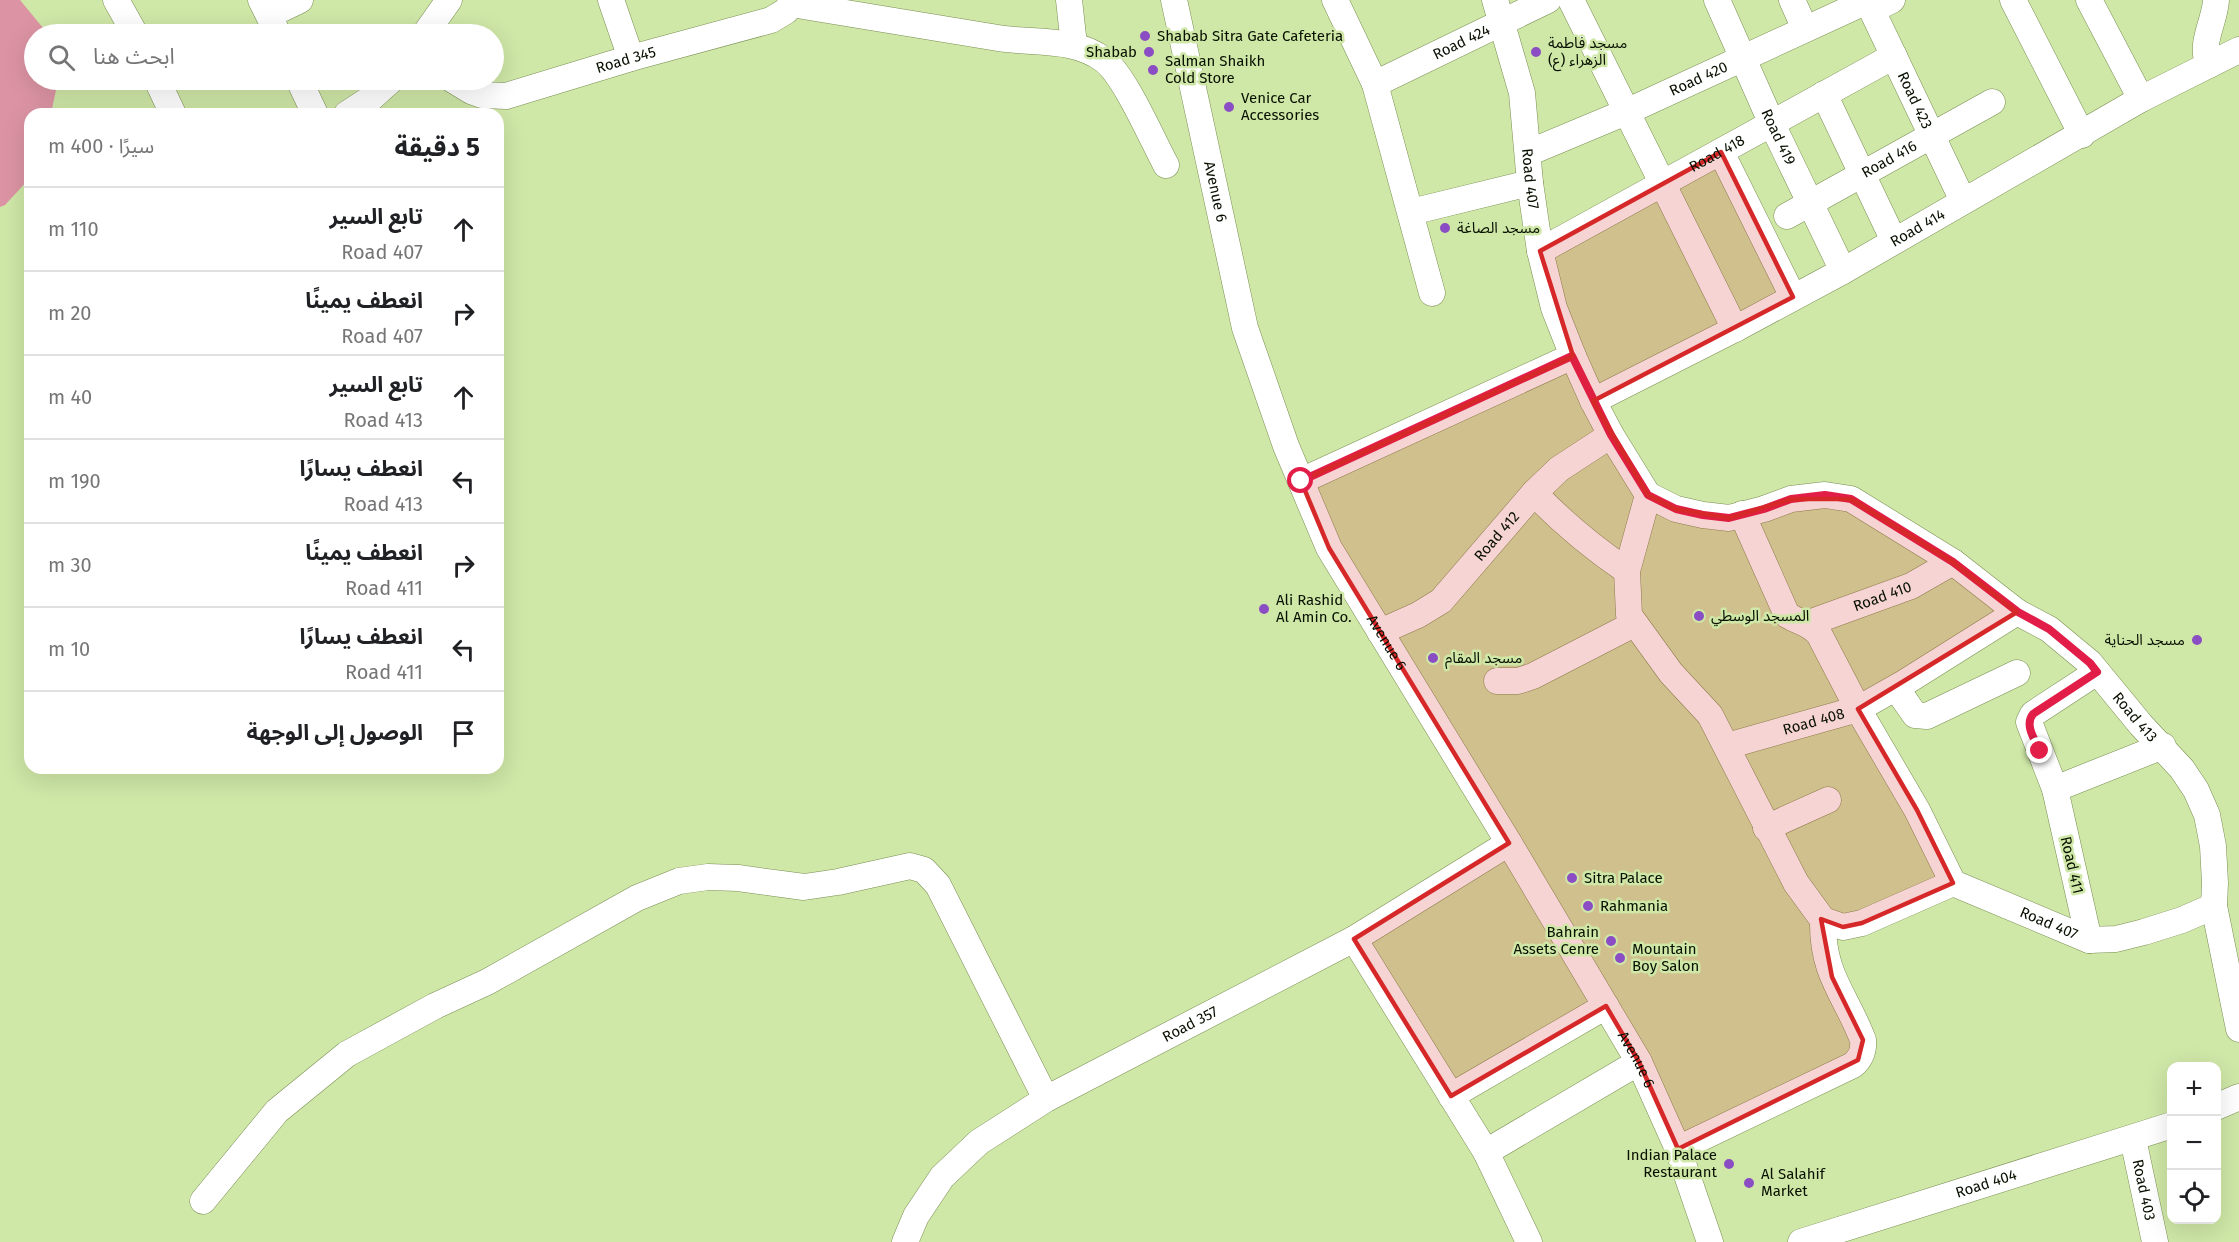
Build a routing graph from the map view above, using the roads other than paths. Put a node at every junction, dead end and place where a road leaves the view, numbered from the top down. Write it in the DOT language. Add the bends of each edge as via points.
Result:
graph roads {
  1 [pos="116,0"];
  2 [pos="300,0"];
  3 [pos="449,0"];
  4 [pos="612,0"];
  5 [pos="1069,0"];
  6 [pos="1174,0"];
  7 [pos="1548,0"];
  8 [pos="1571,0"];
  9 [pos="1717,0"];
  10 [pos="1792,0"];
  11 [pos="2013,0"];
  12 [pos="2089,0"];
  13 [pos="2216,0"];
  14 [pos="792,2"];
  15 [pos="1344,3"];
  16 [pos="1874,3"];
  17 [pos="1499,10"];
  18 [pos="270,17"];
  19 [pos="129,24"];
  20 [pos="432,24"];
  21 [pos="1805,29"];
  22 [pos="1074,45"];
  23 [pos="2239,50"];
  24 [pos="1894,56"];
  25 [pos="631,58"];
  26 [pos="1742,58"];
  27 [pos="2209,65"];
  28 [pos="1375,84"];
  29 [pos="162,90"];
  30 [pos="304,90"];
  31 [pos="380,90"];
  32 [pos="469,90"];
  33 [pos="1824,94"];
  34 [pos="2141,99"];
  35 [pos="1992,102"];
  36 [pos="170,108"];
  37 [pos="312,108"];
  38 [pos="356,108"];
  39 [pos="1626,112"];
  40 [pos="1772,123"];
  41 [pos="2082,135"];
  42 [pos="1932,136"];
  43 [pos="1721,152"];
  44 [pos="1528,153"];
  45 [pos="1166,165"];
  46 [pos="1863,174"];
  47 [pos="1530,183"];
  48 [pos="1661,184"];
  49 [pos="1962,201"];
  50 [pos="1811,202"];
  51 [pos="1412,212"];
  52 [pos="1787,216"];
  53 [pos="1894,240"];
  54 [pos="1540,251"];
  55 [pos="1844,271"];
  56 [pos="1432,293"];
  57 [pos="1793,297"];
  58 [pos="1735,329"];
  59 [pos="1572,356"];
  60 [pos="1593,400"];
  61 [pos="1611,435"];
  62 [pos="1301,481"];
  63 [pos="1534,493"];
  64 [pos="1648,495"];
  65 [pos="1742,514"];
  66 [pos="1953,562"];
  67 [pos="1628,571"];
  68 [pos="2018,612"];
  69 [pos="1809,623"];
  70 [pos="1634,624"];
  71 [pos="1380,632"];
  72 [pos="2097,672"];
  73 [pos="2017,673"];
  74 [pos="1497,681"];
  75 [pos="1896,688"];
  76 [pos="1858,709"];
  77 [pos="1727,746"];
  78 [pos="2163,746"];
  79 [pos="2055,789"];
  80 [pos="1828,800"];
  81 [pos="1766,828"];
  82 [pos="1509,843"];
  83 [pos="1953,883"];
  84 [pos="2214,906"];
  85 [pos="1823,920"];
  86 [pos="1354,939"];
  87 [pos="2089,940"];
  88 [pos="1606,1006"];
  89 [pos="2239,1029"];
  90 [pos="1639,1062"];
  91 [pos="1451,1096"];
  92 [pos="2239,1097"];
  93 [pos="1046,1099"];
  94 [pos="2221,1105"];
  95 [pos="2167,1127"];
  96 [pos="2133,1139"];
  97 [pos="1678,1149"];
  98 [pos="1486,1152"];
  99 [pos="203,1201"];
  100 [pos="905,1242"];
  101 [pos="1529,1242"];
  102 [pos="1710,1242"];
  103 [pos="1801,1242"];
  104 [pos="2155,1242"];
  1 -- 19 [label="street"];
  2 -- 18 [label="street"];
  3 -- 20 [label="street"];
  4 -- 25 [label="street"];
  5 -- 22 [label="street"];
  6 -- 62 [label="street, Avenue 6" via="1245,328"];
  7 -- 17 [label="street, Road 424"];
  8 -- 39 [label="street"];
  9 -- 26 [label="street, Road 419"];
  10 -- 21 [label="street"];
  11 -- 41 [label="street"];
  12 -- 34 [label="street"];
  13 -- 27 [label="street" via="2205,46"];
  14 -- 22 [label="street" via="1002,39"];
  14 -- 25 [label="street, Road 345" via="771,20"];
  15 -- 28 [label="street"];
  16 -- 21 [label="street, Road 420"];
  16 -- 24 [label="street, Road 423"];
  17 -- 28 [label="street, Road 424"];
  17 -- 44 [label="street, Road 407" via="1522,93"];
  21 -- 26 [label="street, Road 420"];
  22 -- 45 [label="street" via="1091,51 1118,75"];
  23 -- 27 [label="street, Road 414"];
  24 -- 33 [label="street, Road 418"];
  24 -- 42 [label="street, Road 423"];
  25 -- 32 [label="street, Road 345" via="506,96"];
  26 -- 39 [label="street, Road 420"];
  26 -- 40 [label="street, Road 419"];
  27 -- 34 [label="street, Road 414"];
  28 -- 51 [label="street"];
  29 -- 36 [label="street"];
  30 -- 37 [label="street"];
  31 -- 38 [label="street"];
  33 -- 40 [label="street, Road 418"];
  33 -- 46 [label="street"];
  34 -- 41 [label="street, Road 414"];
  35 -- 42 [label="street, Road 416"];
  39 -- 44 [label="street, Road 420"];
  39 -- 48 [label="street"];
  40 -- 43 [label="street, Road 418"];
  40 -- 50 [label="street, Road 419"];
  41 -- 49 [label="street, Road 414"];
  42 -- 46 [label="street, Road 416"];
  42 -- 49 [label="street, Road 423"];
  43 -- 48 [label="street, Road 418"];
  43 -- 57 [label="street"];
  44 -- 47 [label="street, Road 407"];
  46 -- 50 [label="street, Road 416"];
  46 -- 53 [label="street"];
  47 -- 51 [label="street"];
  47 -- 54 [label="street, Road 407"];
  48 -- 54 [label="street, Road 418"];
  48 -- 58 [label="street"];
  49 -- 53 [label="street, Road 414"];
  50 -- 52 [label="street, Road 416"];
  50 -- 55 [label="street, Road 419"];
  51 -- 56 [label="street"];
  53 -- 55 [label="street, Road 414"];
  54 -- 59 [label="street, Road 407" via="1554,308"];
  55 -- 57 [label="street, Road 414"];
  57 -- 58 [label="street, Road 414"];
  58 -- 60 [label="street, Road 414"];
  59 -- 60 [label="street, Road 407"];
  59 -- 62 [label="street"];
  60 -- 61 [label="street"];
  61 -- 63 [label="street, Road 412" via="1559,470"];
  61 -- 64 [label="street"];
  62 -- 71 [label="street, Avenue 6" via="1329,548"];
  63 -- 67 [label="street" via="1578,535"];
  63 -- 71 [label="street, Road 412" via="1441,600"];
  64 -- 65 [label="street, Road 413" via="1676,509 1703,515 1729,518"];
  64 -- 67 [label="street"];
  65 -- 66 [label="street, Road 413" via="1791,499 1825,495 1851,499"];
  65 -- 69 [label="street" via="1787,615"];
  66 -- 68 [label="street, Road 413"];
  66 -- 69 [label="street, Road 410" via="1911,586"];
  67 -- 70 [label="street" via="1629,615"];
  68 -- 72 [label="street, Road 413" via="2049,629"];
  68 -- 75 [label="street, Road 408"];
  69 -- 76 [label="street" via="1819,634"];
  70 -- 74 [label="street" via="1533,676"];
  70 -- 77 [label="street" via="1671,673 1710,715"];
  71 -- 82 [label="street, Avenue 6"];
  72 -- 78 [label="street, Road 413"];
  72 -- 79 [label="street, Road 411" via="2030,718"];
  73 -- 75 [label="street" via="1927,716 1915,715"];
  75 -- 76 [label="street, Road 408"];
  76 -- 77 [label="street, Road 408"];
  76 -- 83 [label="street" via="1917,810"];
  77 -- 81 [label="street"];
  78 -- 79 [label="street"];
  78 -- 84 [label="street, Road 413" via="2196,790 2207,815 2216,884"];
  79 -- 87 [label="street, Road 411"];
  80 -- 81 [label="street"];
  81 -- 85 [label="street" via="1796,883"];
  82 -- 86 [label="street, Road 357"];
  82 -- 88 [label="street, Avenue 6"];
  83 -- 85 [label="street" via="1862,923 1843,927"];
  83 -- 87 [label="street, Road 407"];
  84 -- 87 [label="street, Road 407" via="2144,932"];
  84 -- 89 [label="street"];
  85 -- 97 [label="street" via="1824,949 1830,970 1863,1040 1858,1060"];
  86 -- 91 [label="street"];
  86 -- 93 [label="street, Road 357"];
  88 -- 90 [label="street, Avenue 6"];
  88 -- 91 [label="street"];
  90 -- 97 [label="street, Avenue 6"];
  90 -- 98 [label="street"];
  91 -- 98 [label="street"];
  92 -- 94 [label="street"];
  93 -- 99 [label="street" via="938,885 924,870 910,866 804,887 708,877 679,881 637,898 347,1054 278,1111"];
  93 -- 100 [label="street, Road 357" via="979,1142 942,1177 916,1216"];
  95 -- 96 [label="street, Road 404"];
  96 -- 103 [label="street, Road 404"];
  96 -- 104 [label="street, Road 403"];
  97 -- 102 [label="street, Avenue 6"];
  98 -- 101 [label="street"];
}
